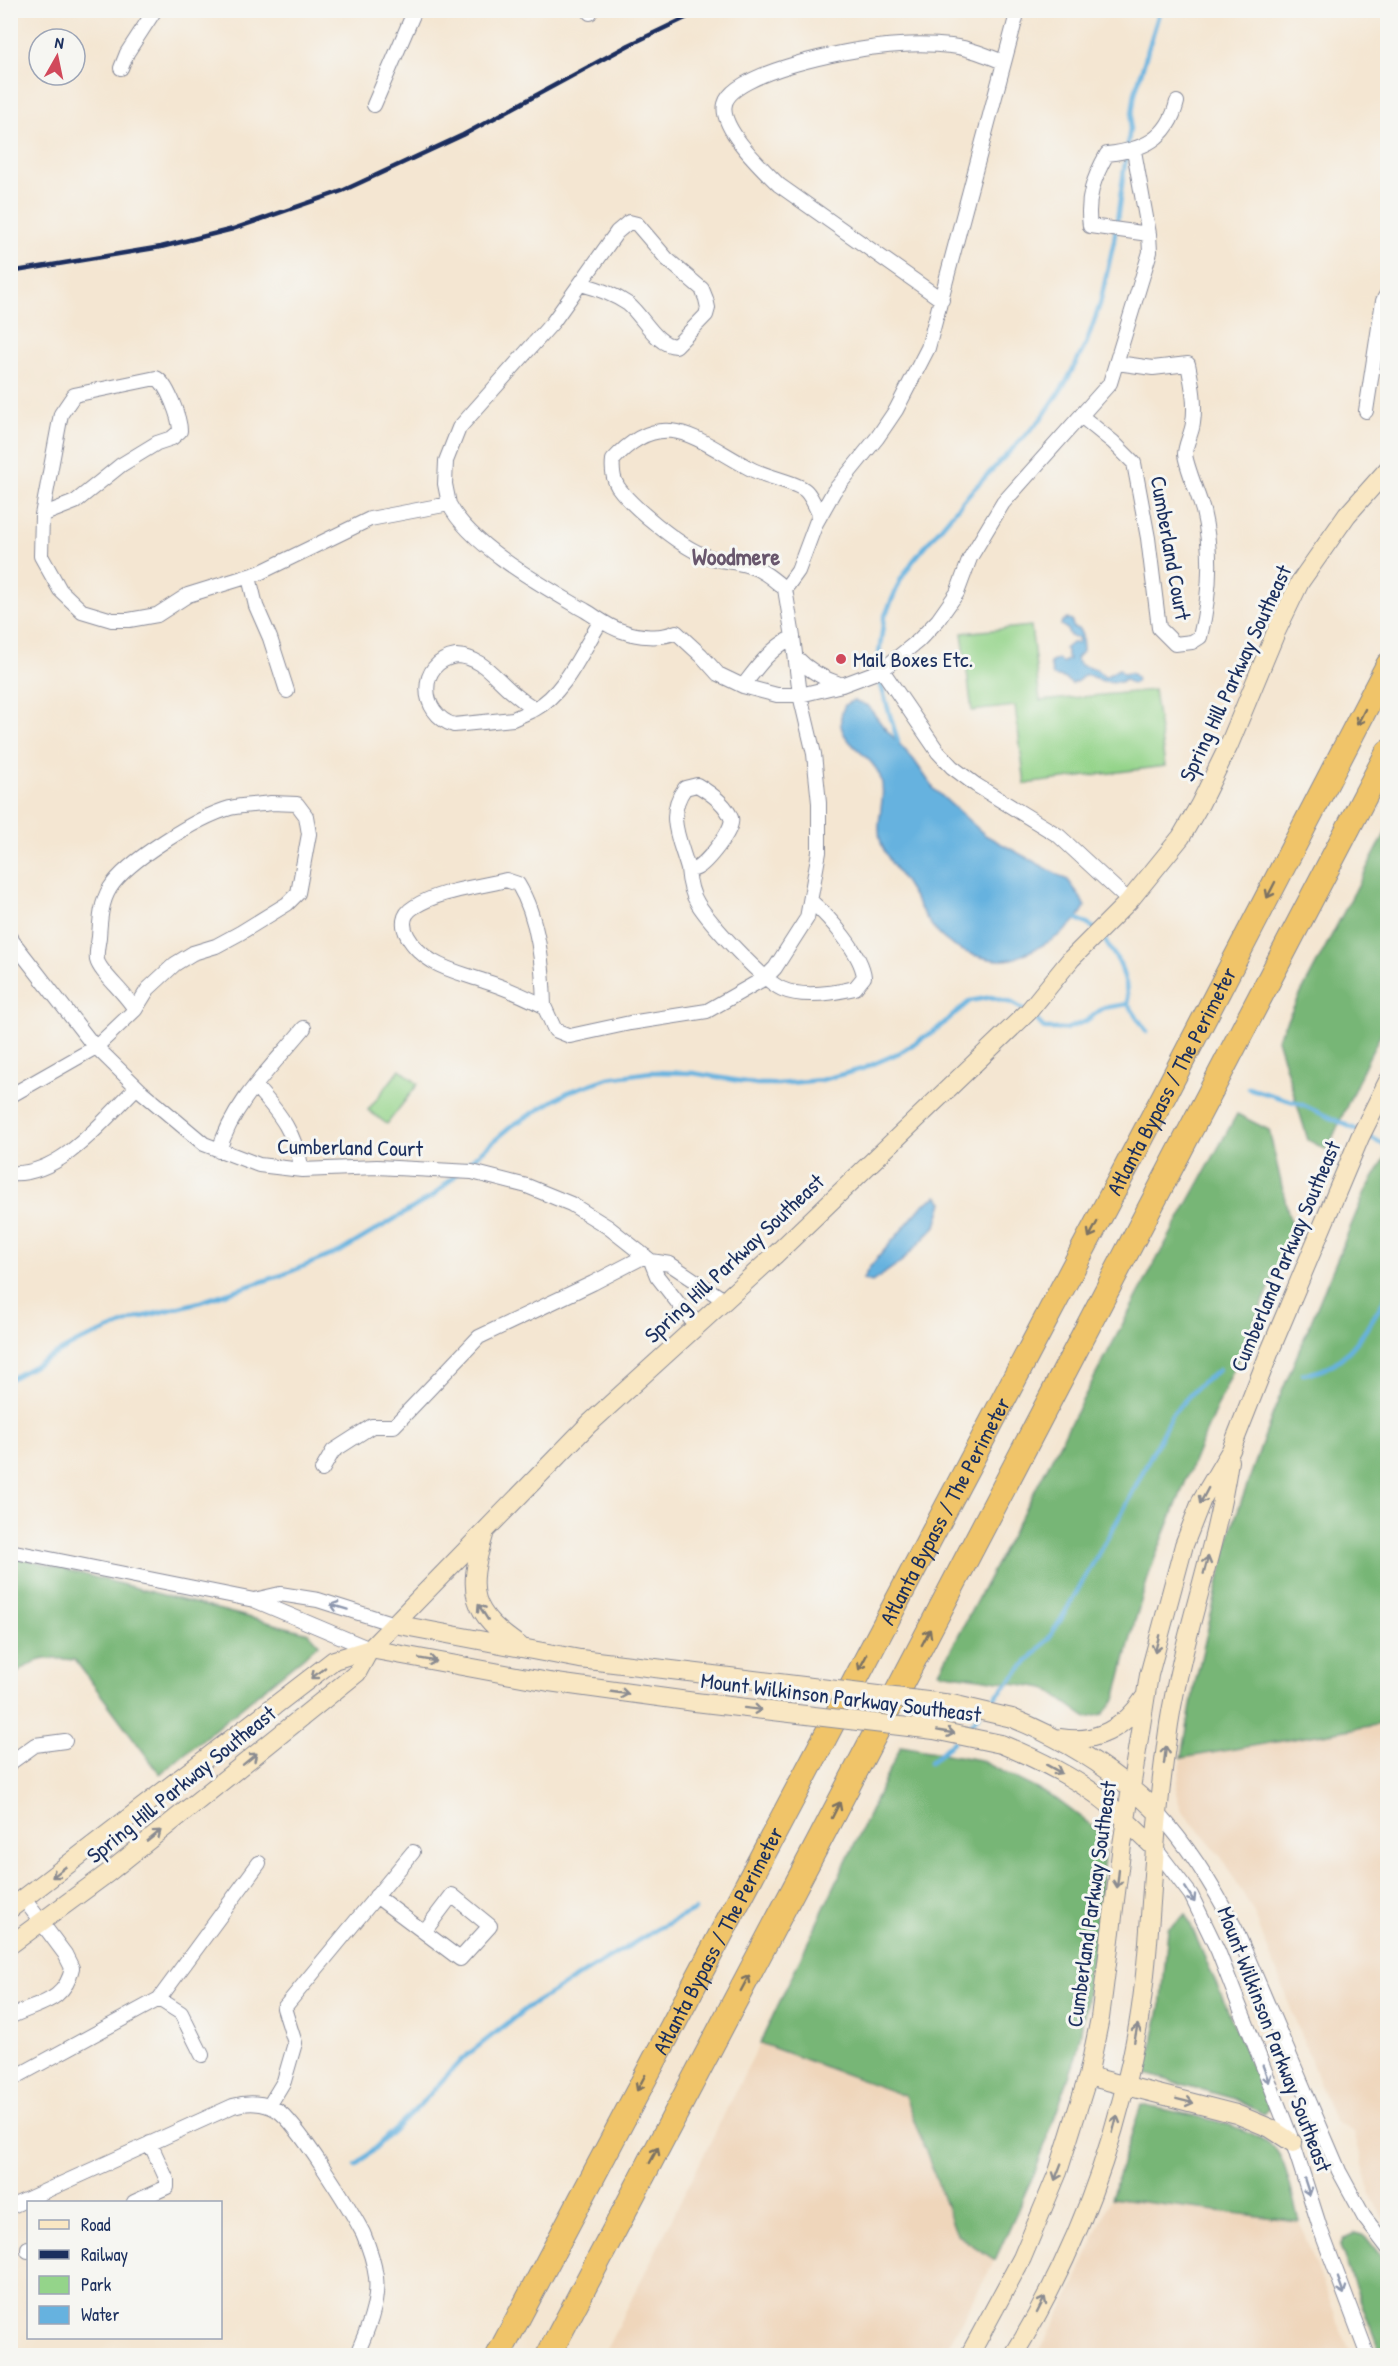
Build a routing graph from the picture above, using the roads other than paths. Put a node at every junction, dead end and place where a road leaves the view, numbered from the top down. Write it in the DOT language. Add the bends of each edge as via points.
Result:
graph roads {
  1 [pos="155,10"];
  2 [pos="415,10"];
  3 [pos="1018,10"];
  4 [pos="1003,62"];
  5 [pos="121,68"];
  6 [pos="1177,102"];
  7 [pos="374,105"];
  8 [pos="1134,151"];
  9 [pos="1149,234"];
  10 [pos="580,284"];
  11 [pos="1388,292"];
  12 [pos="942,300"];
  13 [pos="1117,363"];
  14 [pos="1366,411"];
  15 [pos="1081,416"];
  16 [pos="1388,469"];
  17 [pos="449,504"];
  18 [pos="42,515"];
  19 [pos="820,516"];
  20 [pos="249,577"];
  21 [pos="785,589"];
  22 [pos="601,621"];
  23 [pos="794,637"];
  24 [pos="796,657"];
  25 [pos="1388,665"];
  26 [pos="882,670"];
  27 [pos="842,685"];
  28 [pos="743,686"];
  29 [pos="287,691"];
  30 [pos="800,695"];
  31 [pos="535,710"];
  32 [pos="1388,752"];
  33 [pos="688,869"];
  34 [pos="1129,901"];
  35 [pos="812,902"];
  36 [pos="10,938"];
  37 [pos="765,978"];
  38 [pos="544,1006"];
  39 [pos="135,1010"];
  40 [pos="304,1028"];
  41 [pos="96,1047"];
  42 [pos="1388,1081"];
  43 [pos="137,1087"];
  44 [pos="256,1087"];
  45 [pos="10,1096"];
  46 [pos="219,1151"];
  47 [pos="302,1170"];
  48 [pos="10,1173"];
  49 [pos="648,1258"];
  50 [pos="724,1300"];
  51 [pos="696,1326"];
  52 [pos="1231,1450"];
  53 [pos="322,1470"];
  54 [pos="485,1532"];
  55 [pos="10,1549"];
  56 [pos="254,1600"];
  57 [pos="394,1624"];
  58 [pos="370,1649"];
  59 [pos="527,1650"];
  60 [pos="1146,1694"];
  61 [pos="1050,1736"];
  62 [pos="65,1742"];
  63 [pos="10,1763"];
  64 [pos="1131,1787"];
  65 [pos="1158,1813"];
  66 [pos="1126,1821"];
  67 [pos="1155,1848"];
  68 [pos="413,1852"];
  69 [pos="259,1863"];
  70 [pos="376,1896"];
  71 [pos="17,1904"];
  72 [pos="41,1922"];
  73 [pos="424,1932"];
  74 [pos="10,1945"];
  75 [pos="159,1999"];
  76 [pos="10,2018"];
  77 [pos="202,2055"];
  78 [pos="1088,2076"];
  79 [pos="10,2080"];
  80 [pos="1125,2085"];
  81 [pos="269,2106"];
  82 [pos="150,2143"];
  83 [pos="1293,2143"];
  84 [pos="637,2189"];
  85 [pos="136,2201"];
  86 [pos="10,2207"];
  87 [pos="1388,2248"];
  88 [pos="551,2254"];
  89 [pos="356,2355"];
  90 [pos="478,2355"];
  91 [pos="498,2355"];
  92 [pos="548,2355"];
  93 [pos="565,2355"];
  94 [pos="969,2355"];
  95 [pos="1013,2355"];
  96 [pos="1368,2355"];
  1 -- 5 [label="street"];
  2 -- 7 [label="street"];
  3 -- 4 [label="street"];
  4 -- 12 [label="street"];
  4 -- 12 [label="street" via="950,46 877,47 776,69 743,83 732,91 724,105 738,141 778,185"];
  6 -- 8 [label="street" via="1173,119 1159,135"];
  8 -- 9 [label="street"];
  8 -- 9 [label="street" via="1107,154 1098,169 1088,212 1090,226"];
  9 -- 13 [label="street" via="1150,252"];
  10 -- 10 [label="street" via="627,304 670,346 676,346 708,308 702,289 667,259 638,224 629,222 617,232"];
  10 -- 17 [label="street" via="536,343 459,428 446,461"];
  11 -- 14 [label="street" via="1383,301"];
  12 -- 19 [label="street" via="928,348 896,410 834,491"];
  13 -- 15 [label="street" via="1110,383"];
  13 -- 15 [label="street, Cumberland Court" via="1153,368 1188,364 1194,416 1185,453 1203,512 1210,563 1200,638 1175,644 1159,628 1134,463"];
  15 -- 26 [label="street" via="1003,503 970,558 957,593 938,620"];
  16 -- 34 [label="street, Spring Hill Parkway Southeast" via="1347,515 1300,582 1200,804 1181,837"];
  17 -- 20 [label="street" via="370,519"];
  17 -- 22 [label="street" via="463,524 494,551"];
  18 -- 18 [label="street" via="75,502 121,465 180,430 160,379 74,395 61,414"];
  18 -- 20 [label="street" via="40,540 44,562 72,603 94,616 129,620 158,615 189,595"];
  19 -- 21 [label="street" via="798,571"];
  19 -- 21 [label="street" via="800,487 764,476 686,433 660,430 642,435 613,460 618,486 655,522 700,554 761,570"];
  20 -- 29 [label="street"];
  21 -- 23 [label="street"];
  22 -- 28 [label="street" via="623,632 657,637 676,632 718,674"];
  22 -- 31 [label="street" via="575,667"];
  23 -- 24 [label="street"];
  23 -- 28 [label="street" via="780,643 765,657"];
  24 -- 27 [label="street" via="805,667"];
  24 -- 30 [label="street"];
  25 -- 88 [label="highway, Atlanta Bypass / The Perimeter, one-way"];
  26 -- 27 [label="street"];
  26 -- 34 [label="street" via="952,767 1059,836"];
  27 -- 30 [label="street"];
  28 -- 30 [label="street" via="777,695"];
  30 -- 35 [label="street" via="814,754 819,803 819,852"];
  31 -- 31 [label="street" via="485,666 465,656 447,657 434,668 426,685 427,699 438,717 454,725 513,719"];
  84 -- 32 [label="highway, Atlanta Bypass / The Perimeter, one-way"];
  33 -- 33 [label="street" via="673,811 685,788 697,785 723,807 731,824 697,868"];
  33 -- 37 [label="street" via="690,888 698,904"];
  34 -- 50 [label="street, Spring Hill Parkway Southeast" via="1071,959 1028,1012"];
  35 -- 37 [label="street" via="807,918"];
  35 -- 37 [label="street" via="823,911 863,967 860,984 846,990 808,993 783,990"];
  36 -- 41 [label="street, Cumberland Court"];
  37 -- 38 [label="street" via="707,1011 570,1036 555,1030"];
  38 -- 38 [label="street" via="433,962 410,941 404,928 405,915 440,895 506,880 518,884 529,908 540,952"];
  39 -- 39 [label="street" via="148,989 176,964 240,933 298,893 309,834 306,816 297,804 254,805 212,814 142,857 111,886 99,924 97,960"];
  39 -- 41 [label="street"];
  40 -- 44 [label="street"];
  41 -- 43 [label="street, Cumberland Court"];
  41 -- 45 [label="street"];
  42 -- 52 [label="street, Cumberland Parkway Southeast" via="1360,1137"];
  43 -- 46 [label="street, Cumberland Court" via="204,1144"];
  43 -- 48 [label="street" via="60,1159 37,1171"];
  44 -- 46 [label="street" via="236,1110"];
  44 -- 47 [label="street" via="291,1131"];
  46 -- 47 [label="street, Cumberland Court" via="258,1165"];
  47 -- 49 [label="street, Cumberland Court" via="377,1167 472,1172 527,1186 572,1204"];
  49 -- 50 [label="street, Cumberland Court" via="670,1264"];
  49 -- 51 [label="street, Cumberland Court" via="657,1276"];
  49 -- 53 [label="street" via="479,1337 394,1426 372,1426 333,1451"];
  50 -- 51 [label="street, Spring Hill Parkway Southeast"];
  51 -- 54 [label="street, Spring Hill Parkway Southeast" via="589,1424"];
  52 -- 60 [label="street, Cumberland Parkway Southeast, one-way" via="1202,1499 1187,1537"];
  65 -- 52 [label="street, Cumberland Parkway Southeast, one-way" via="1172,1712 1197,1596 1223,1505"];
  54 -- 57 [label="street, Spring Hill Parkway Southeast"];
  59 -- 54 [label="street, one-way" via="502,1634 480,1610 474,1576"];
  55 -- 56 [label="street"];
  57 -- 56 [label="street, one-way" via="318,1600 280,1594"];
  56 -- 58 [label="street"];
  57 -- 58 [label="street, Spring Hill Parkway Southeast"];
  57 -- 59 [label="street, Mount Wilkinson Parkway Southeast"];
  58 -- 66 [label="street, Mount Wilkinson Parkway Southeast, one-way, bridge" via="549,1682 934,1730 1001,1744 1066,1775"];
  58 -- 71 [label="street, Spring Hill Parkway Southeast, one-way" via="334,1660"];
  72 -- 58 [label="street, Spring Hill Parkway Southeast, one-way" via="357,1673"];
  59 -- 61 [label="street, Mount Wilkinson Parkway Southeast, bridge" via="952,1704 1012,1718"];
  60 -- 61 [label="street" via="1129,1717 1107,1733 1083,1740"];
  60 -- 64 [label="street, Cumberland Parkway Southeast"];
  61 -- 64 [label="street, Mount Wilkinson Parkway Southeast"];
  62 -- 63 [label="street" via="35,1745"];
  64 -- 65 [label="street, Mount Wilkinson Parkway Southeast"];
  64 -- 66 [label="street, Cumberland Parkway Southeast"];
  65 -- 67 [label="street, Cumberland Parkway Southeast"];
  65 -- 87 [label="street, Mount Wilkinson Parkway Southeast" via="1220,1898 1339,2171 1364,2217"];
  66 -- 67 [label="street, Mount Wilkinson Parkway Southeast"];
  66 -- 78 [label="street, Cumberland Parkway Southeast, one-way" via="1106,1979"];
  80 -- 67 [label="street, Cumberland Parkway Southeast, one-way" via="1142,1995"];
  67 -- 83 [label="street, Mount Wilkinson Parkway Southeast, one-way" via="1191,1895 1208,1927"];
  68 -- 70 [label="street"];
  69 -- 75 [label="street"];
  70 -- 73 [label="street"];
  70 -- 81 [label="street" via="284,2008 295,2043 284,2081"];
  71 -- 72 [label="street"];
  72 -- 74 [label="street, Spring Hill Parkway Southeast"];
  72 -- 76 [label="street" via="70,1961 70,1978 53,1999"];
  73 -- 73 [label="street" via="452,1895 490,1926 460,1959"];
  75 -- 77 [label="street" via="180,2013"];
  75 -- 79 [label="street"];
  78 -- 80 [label="street"];
  78 -- 94 [label="street, Cumberland Parkway Southeast, one-way" via="1058,2172 1022,2258"];
  80 -- 83 [label="street, one-way" via="1236,2114"];
  95 -- 80 [label="street, Cumberland Parkway Southeast, one-way" via="1078,2230"];
  81 -- 82 [label="street" via="233,2106"];
  81 -- 89 [label="street" via="292,2123 354,2217 369,2249 376,2294 369,2327"];
  82 -- 85 [label="street" via="167,2187"];
  82 -- 86 [label="street"];
  83 -- 96 [label="street, Mount Wilkinson Parkway Southeast, one-way"];
  84 -- 92 [label="highway, Atlanta Bypass / The Perimeter"];
  84 -- 93 [label="highway"];
  88 -- 90 [label="highway"];
  88 -- 91 [label="highway, Atlanta Bypass / The Perimeter"];
}
